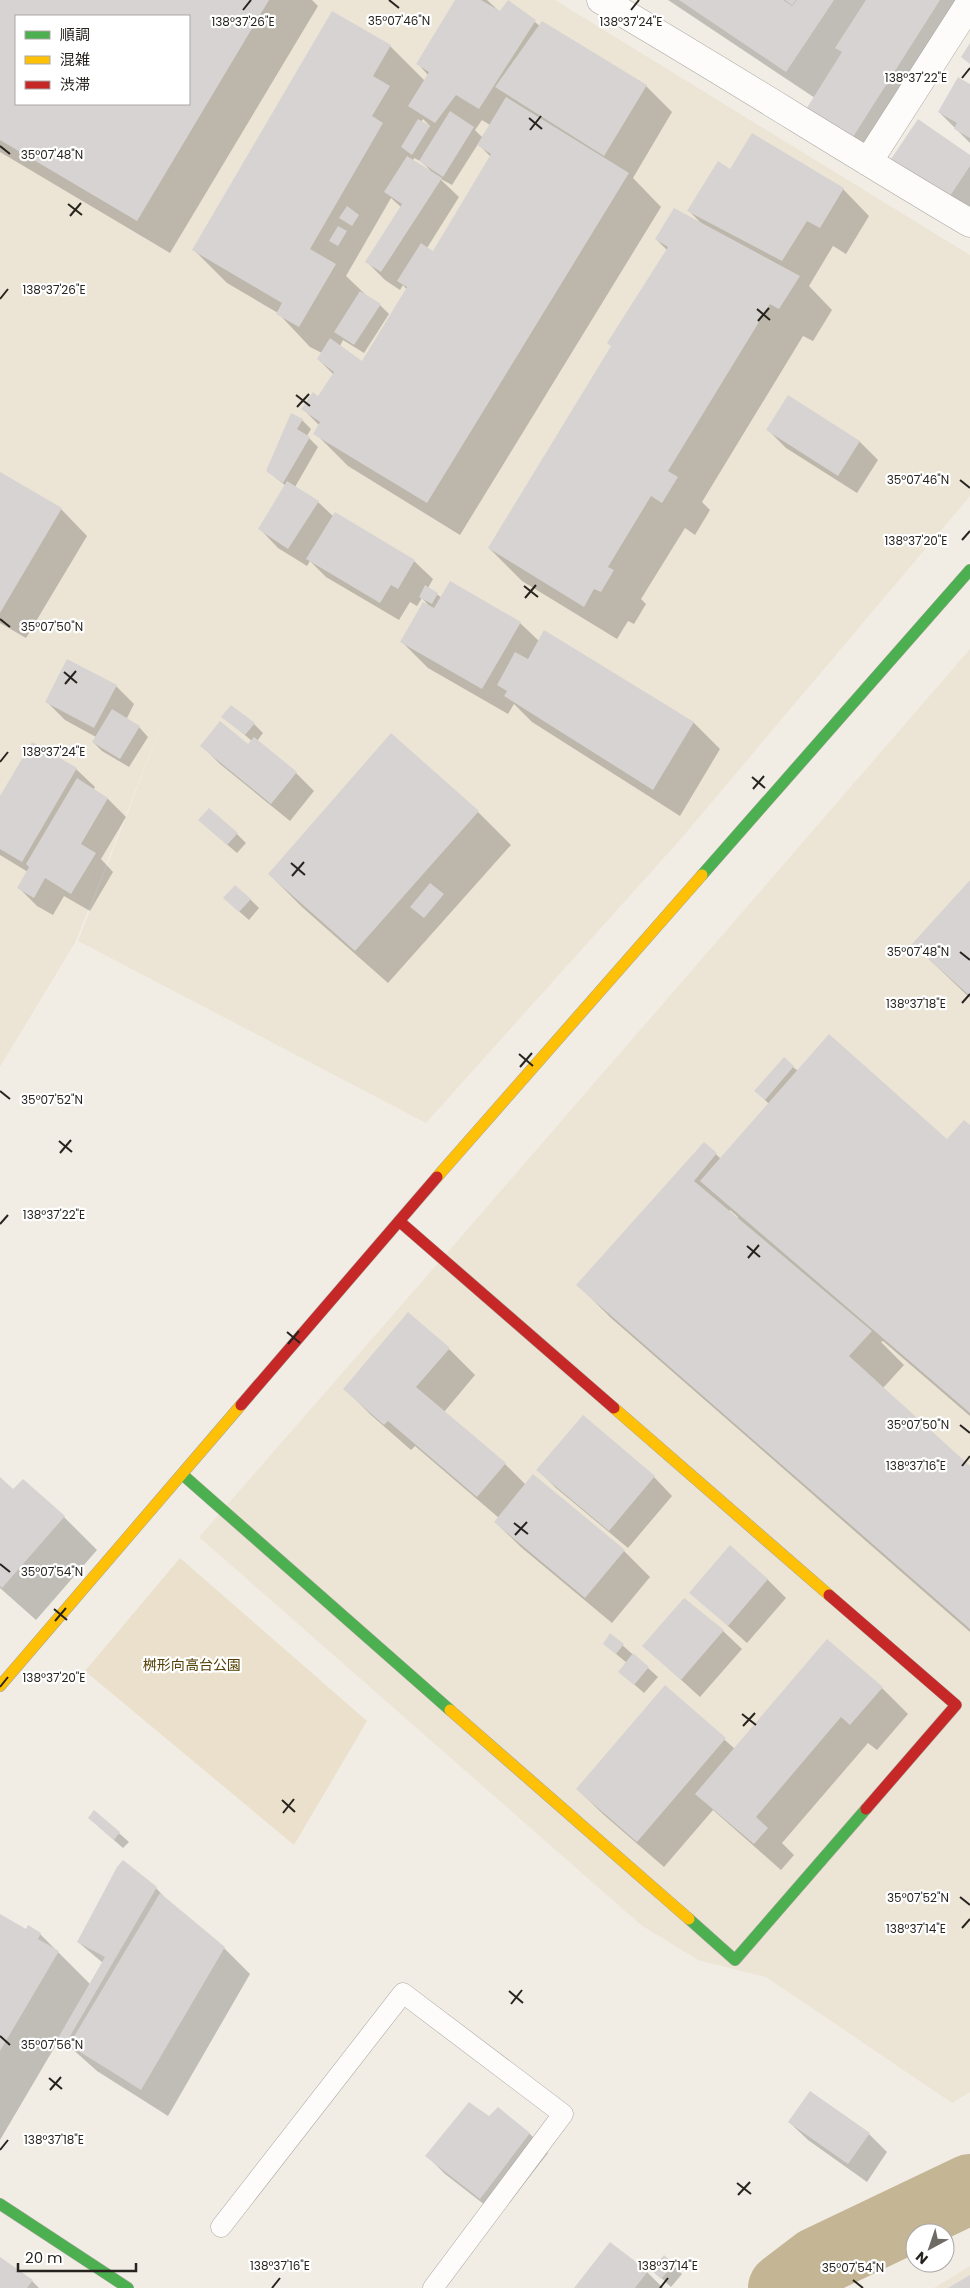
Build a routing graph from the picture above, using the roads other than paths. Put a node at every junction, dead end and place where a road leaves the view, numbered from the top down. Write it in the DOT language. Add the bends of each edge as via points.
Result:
graph roads {
  1 [pos="601,0"];
  2 [pos="970,3"];
  3 [pos="868,162"];
  4 [pos="970,223"];
  5 [pos="970,570"];
  6 [pos="399,1221"];
  7 [pos="183,1475"];
  8 [pos="0,1686"];
  9 [pos="0,2204"];
  10 [pos="221,2227"];
  11 [pos="128,2288"];
  12 [pos="433,2288"];
  1 -- 3 [label="street"];
  2 -- 3 [label="street"];
  3 -- 4 [label="street"];
  5 -- 6 [label="street"];
  6 -- 7 [label="street"];
  6 -- 7 [label="street" via="956,1705 735,1960"];
  7 -- 8 [label="street"];
  9 -- 11 [label="street"];
  10 -- 12 [label="lane" via="403,1993 563,2114"];
}
